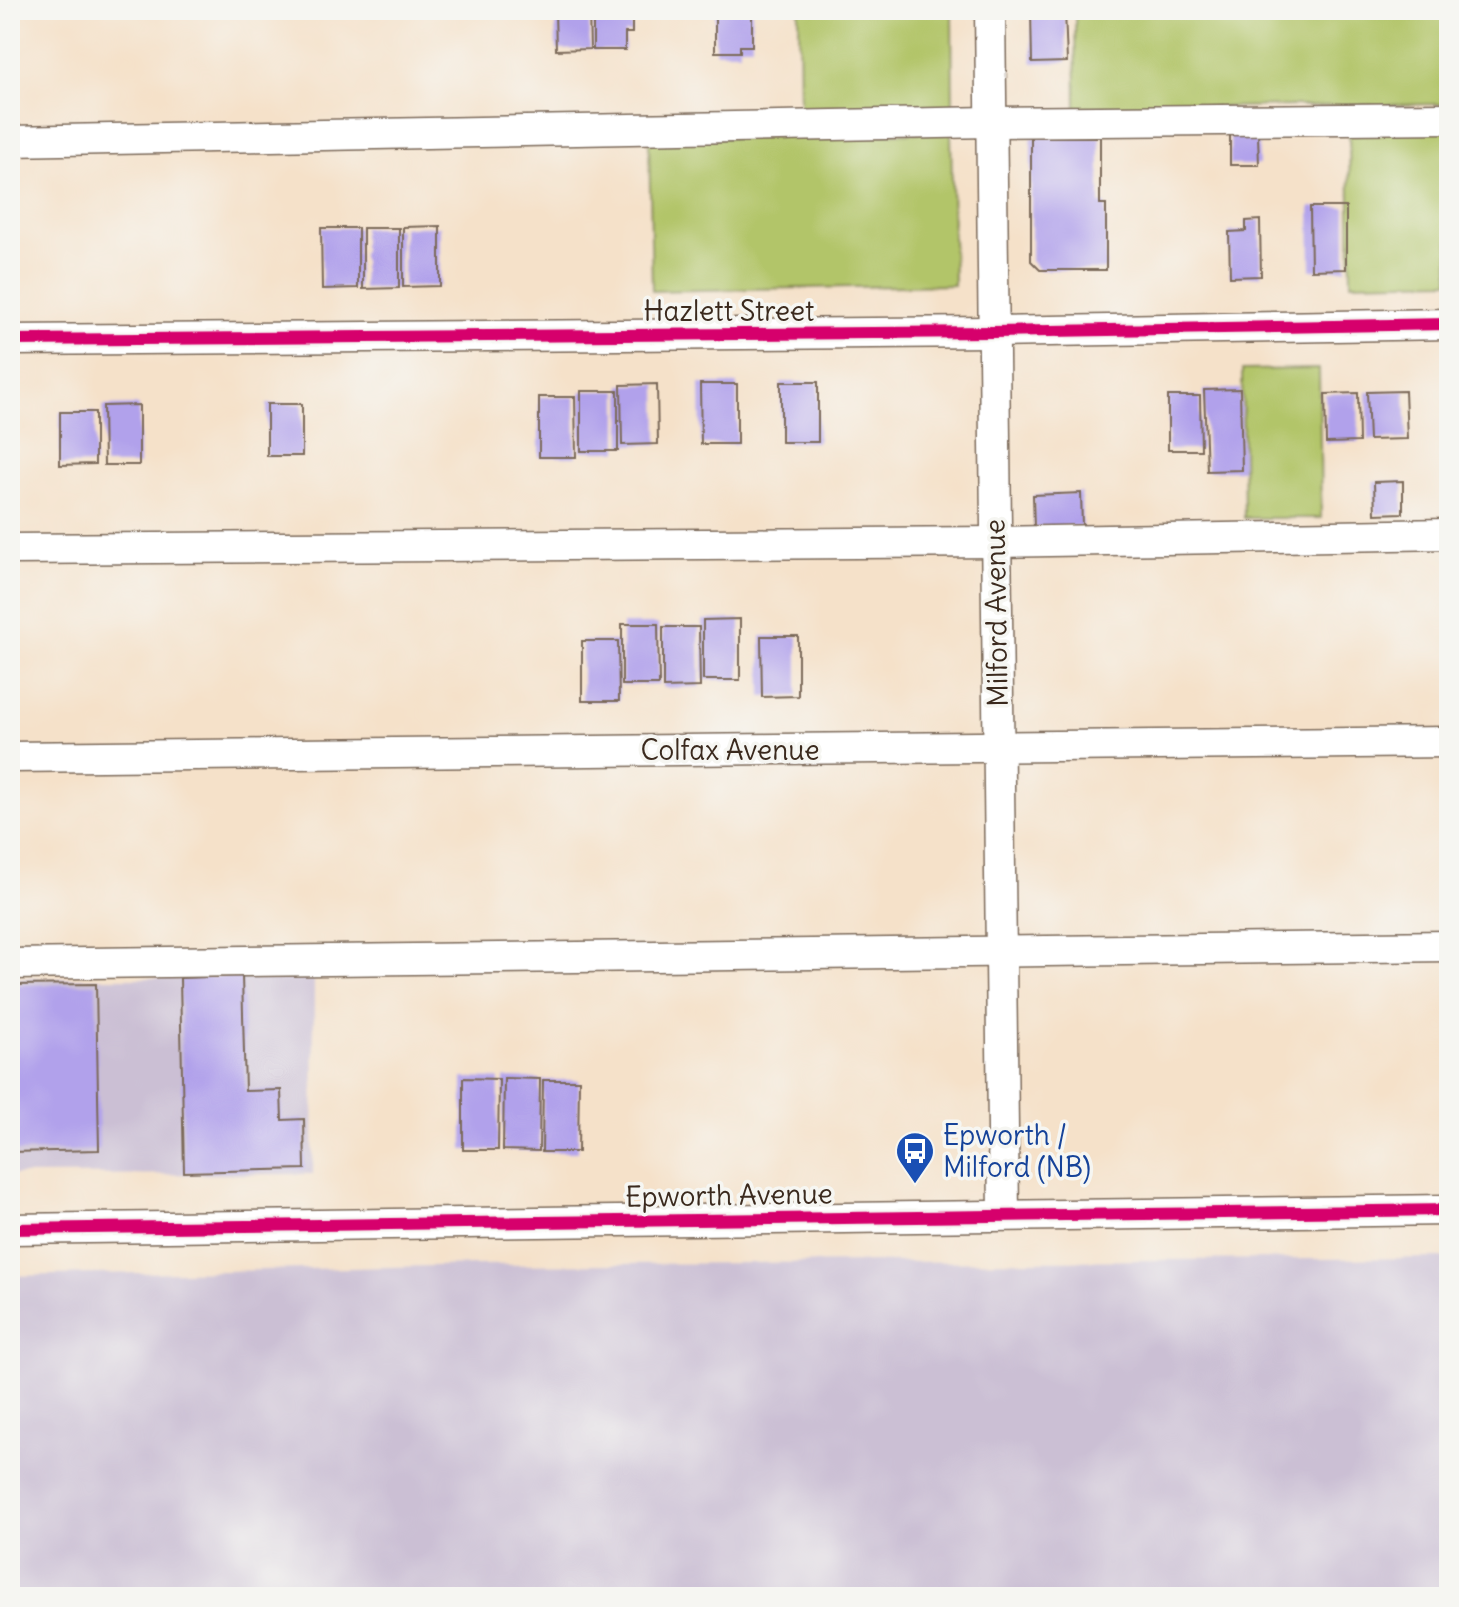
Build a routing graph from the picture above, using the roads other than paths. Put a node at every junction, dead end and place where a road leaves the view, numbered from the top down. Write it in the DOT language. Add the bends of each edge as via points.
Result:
graph roads {
  1 [pos="990,10"];
  2 [pos="1449,118"];
  3 [pos="991,122"];
  4 [pos="10,141"];
  5 [pos="1449,324"];
  6 [pos="992,332"];
  7 [pos="10,340"];
  8 [pos="1449,534"];
  9 [pos="996,542"];
  10 [pos="10,549"];
  11 [pos="1449,742"];
  12 [pos="998,748"];
  13 [pos="10,757"];
  14 [pos="1449,946"];
  15 [pos="1001,952"];
  16 [pos="10,964"];
  17 [pos="1449,1210"];
  18 [pos="1004,1215"];
  19 [pos="10,1229"];
  1 -- 3 [label="street, Milford Avenue"];
  2 -- 3 [label="street"];
  3 -- 4 [label="street"];
  3 -- 6 [label="street, Milford Avenue"];
  5 -- 6 [label="street, Hazlett Street"];
  6 -- 7 [label="street, Hazlett Street"];
  6 -- 9 [label="street, Milford Avenue"];
  8 -- 9 [label="street"];
  9 -- 10 [label="street"];
  9 -- 12 [label="street, Milford Avenue"];
  11 -- 12 [label="street, Colfax Avenue"];
  12 -- 13 [label="street, Colfax Avenue"];
  12 -- 15 [label="street, Milford Avenue"];
  14 -- 15 [label="street"];
  15 -- 16 [label="street"];
  15 -- 18 [label="street, Milford Avenue"];
  17 -- 18 [label="street, Epworth Avenue"];
  18 -- 19 [label="street, Epworth Avenue"];
}
